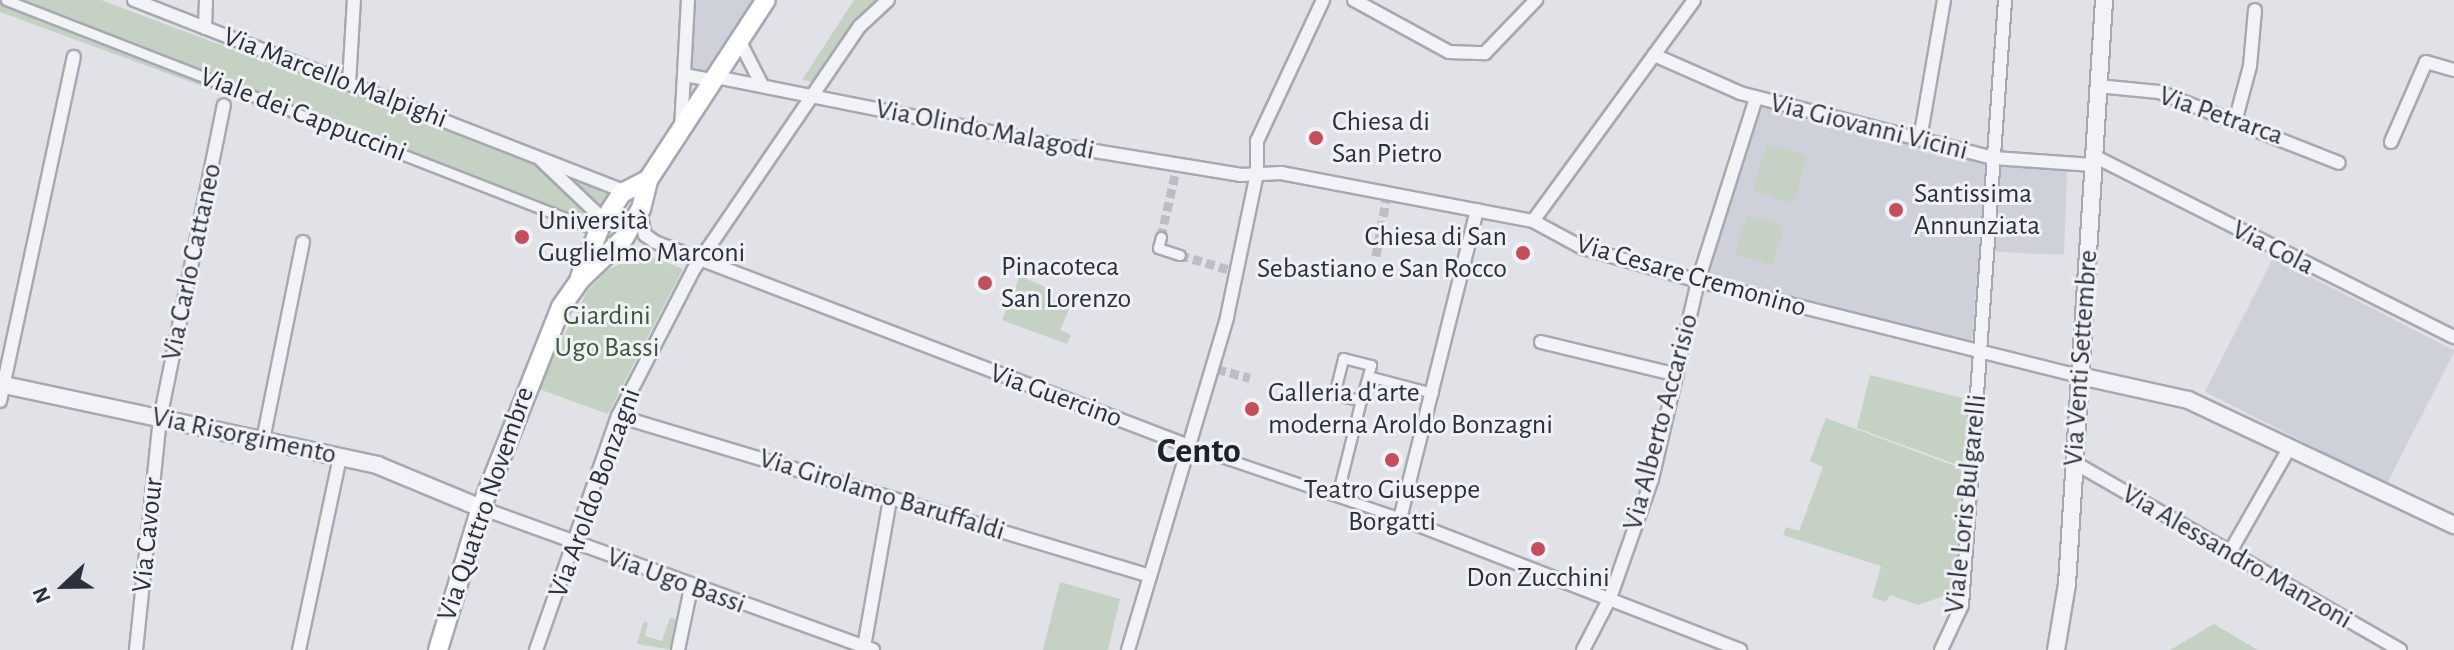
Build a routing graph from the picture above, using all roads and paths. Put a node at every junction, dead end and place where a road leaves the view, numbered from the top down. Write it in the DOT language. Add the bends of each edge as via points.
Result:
graph roads {
  1 [pos="6,0"];
  2 [pos="134,0"];
  3 [pos="206,0"];
  4 [pos="354,0"];
  5 [pos="688,0"];
  6 [pos="766,0"];
  7 [pos="888,0"];
  8 [pos="1323,0"];
  9 [pos="1354,0"];
  10 [pos="1536,0"];
  11 [pos="1694,0"];
  12 [pos="1944,0"];
  13 [pos="2005,0"];
  14 [pos="2100,1"];
  15 [pos="2255,10"];
  16 [pos="205,28"];
  17 [pos="739,40"];
  18 [pos="1654,55"];
  19 [pos="74,57"];
  20 [pos="2454,70"];
  21 [pos="684,75"];
  22 [pos="714,78"];
  23 [pos="349,83"];
  24 [pos="762,85"];
  25 [pos="2098,86"];
  26 [pos="811,95"];
  27 [pos="1756,98"];
  28 [pos="224,105"];
  29 [pos="2235,122"];
  30 [pos="681,129"];
  31 [pos="1920,139"];
  32 [pos="2391,142"];
  33 [pos="536,156"];
  34 [pos="1994,158"];
  35 [pos="2094,160"];
  36 [pos="2339,163"];
  37 [pos="1257,174"];
  38 [pos="637,193"];
  39 [pos="1477,210"];
  40 [pos="1533,221"];
  41 [pos="602,226"];
  42 [pos="645,235"];
  43 [pos="1161,237"];
  44 [pos="620,241"];
  45 [pos="303,242"];
  46 [pos="1180,255"];
  47 [pos="700,258"];
  48 [pos="580,280"];
  49 [pos="1698,281"];
  50 [pos="1867,317"];
  51 [pos="2454,337"];
  52 [pos="1541,342"];
  53 [pos="1980,352"];
  54 [pos="1677,375"];
  55 [pos="1368,376"];
  56 [pos="2080,376"];
  57 [pos="1,390"];
  58 [pos="1433,393"];
  59 [pos="1361,400"];
  60 [pos="618,416"];
  61 [pos="160,419"];
  62 [pos="263,440"];
  63 [pos="1186,445"];
  64 [pos="2290,447"];
  65 [pos="340,457"];
  66 [pos="2075,463"];
  67 [pos="1337,496"];
  68 [pos="890,500"];
  69 [pos="481,508"];
  70 [pos="1400,518"];
  71 [pos="2454,525"];
  72 [pos="577,545"];
  73 [pos="2230,552"];
  74 [pos="1147,575"];
  75 [pos="691,588"];
  76 [pos="1610,598"];
  77 [pos="849,646"];
  78 [pos="436,648"];
  79 [pos="869,649"];
  80 [pos="136,650"];
  81 [pos="299,650"];
  82 [pos="536,650"];
  83 [pos="678,650"];
  84 [pos="1128,650"];
  85 [pos="1583,650"];
  86 [pos="1740,650"];
  87 [pos="1941,650"];
  88 [pos="2056,650"];
  89 [pos="2400,650"];
  1 -- 41 [label="street, Viale dei Cappuccini"];
  2 -- 16 [label="street, Via Marcello Malpighi"];
  3 -- 16 [label="street"];
  4 -- 23 [label="street"];
  5 -- 21 [label="street"];
  6 -- 17 [label="main road"];
  7 -- 26 [label="street, Via Aroldo Bonzagni" via="860,26"];
  8 -- 37 [label="street" via="1257,141"];
  9 -- 10 [label="street" via="1449,52 1485,53"];
  11 -- 18 [label="street"];
  12 -- 31 [label="street"];
  13 -- 34 [label="street, Viale Loris Bulgarelli"];
  14 -- 25 [label="street, Via Venti Settembre"];
  15 -- 29 [label="street" via="2250,66"];
  16 -- 23 [label="street, Via Marcello Malpighi"];
  17 -- 22 [label="main road"];
  17 -- 24 [label="street"];
  18 -- 27 [label="street, Via Giovanni Vicini"];
  18 -- 40 [label="street"];
  19 -- 57 [label="street"];
  20 -- 32 [label="street" via="2426,62"];
  21 -- 22 [label="street, Via Olindo Malagodi"];
  21 -- 30 [label="street"];
  22 -- 24 [label="street, Via Olindo Malagodi"];
  22 -- 30 [label="main road"];
  23 -- 33 [label="street, Via Marcello Malpighi"];
  24 -- 26 [label="street, Via Olindo Malagodi"];
  25 -- 29 [label="street, Via Petrarca" via="2159,92"];
  25 -- 35 [label="street, Via Venti Settembre"];
  26 -- 37 [label="street, Via Olindo Malagodi" via="1068,147"];
  26 -- 47 [label="street, Via Aroldo Bonzagni"];
  27 -- 31 [label="street, Via Giovanni Vicini"];
  27 -- 49 [label="street, Via Alberto Accarisio"];
  28 -- 61 [label="street, Via Carlo Cattaneo"];
  29 -- 36 [label="street, Via Petrarca" via="2285,137"];
  30 -- 38 [label="main road"];
  31 -- 34 [label="street, Via Giovanni Vicini"];
  33 -- 38 [label="street, Via Marcello Malpighi"];
  33 -- 41 [label="street, Via Marcello Malpighi"];
  34 -- 35 [label="street, Via Giovanni Vicini"];
  34 -- 53 [label="street, Viale Loris Bulgarelli"];
  35 -- 51 [label="street, Via Cola"];
  35 -- 56 [label="street, Via Venti Settembre"];
  37 -- 39 [label="street, Via Cesare Cremonino" via="1281,173"];
  37 -- 63 [label="street" via="1214,368"];
  38 -- 41 [label="main road, Via Quattro Novembre"];
  38 -- 42 [label="street"];
  38 -- 44 [label="main road, Via Quattro Novembre"];
  39 -- 40 [label="street, Via Cesare Cremonino"];
  39 -- 58 [label="street"];
  40 -- 49 [label="street, Via Cesare Cremonino" via="1573,245"];
  41 -- 44 [label="main road" via="606,242"];
  41 -- 48 [label="main road, Via Quattro Novembre"];
  42 -- 44 [label="street"];
  42 -- 47 [label="street, Via Guercino"];
  43 -- 46 [label="street" via="1158,248"];
  44 -- 48 [label="main road, Via Quattro Novembre"];
  45 -- 62 [label="street"];
  47 -- 60 [label="street, Via Aroldo Bonzagni"];
  47 -- 63 [label="street, Via Guercino"];
  48 -- 69 [label="main road, Via Quattro Novembre" via="549,332"];
  49 -- 53 [label="street, Via Cesare Cremonino"];
  49 -- 54 [label="street, Via Alberto Accarisio"];
  50 -- 53 [label="street"];
  52 -- 54 [label="street"];
  53 -- 56 [label="street, Via Cesare Cremonino"];
  53 -- 87 [label="street, Viale Loris Bulgarelli" via="1961,612"];
  54 -- 76 [label="street, Via Alberto Accarisio" via="1652,479"];
  55 -- 58 [label="street"];
  55 -- 59 [label="street"];
  55 -- 59 [label="street" via="1371,365 1343,358 1334,395"];
  56 -- 64 [label="street" via="2188,400"];
  56 -- 66 [label="street, Via Venti Settembre"];
  57 -- 61 [label="street, Via Risorgimento"];
  58 -- 70 [label="street"];
  59 -- 67 [label="street"];
  60 -- 68 [label="street, Via Girolamo Baruffaldi"];
  60 -- 72 [label="street, Via Aroldo Bonzagni"];
  61 -- 62 [label="street, Via Risorgimento"];
  61 -- 80 [label="street, Via Cavour"];
  62 -- 65 [label="street, Via Risorgimento"];
  63 -- 67 [label="street, Via Guercino"];
  63 -- 74 [label="street"];
  64 -- 71 [label="street"];
  64 -- 73 [label="street"];
  65 -- 69 [label="street, Via Risorgimento" via="406,474"];
  65 -- 81 [label="street"];
  66 -- 73 [label="street, Via Alessandro Manzoni"];
  66 -- 88 [label="street, Via Venti Settembre" via="2067,584"];
  67 -- 70 [label="street, Via Guercino"];
  68 -- 74 [label="street, Via Girolamo Baruffaldi"];
  68 -- 79 [label="street"];
  69 -- 72 [label="street, Via Ugo Bassi"];
  69 -- 78 [label="main road, Via Quattro Novembre"];
  70 -- 76 [label="street, Via Guercino"];
  72 -- 75 [label="street, Via Ugo Bassi"];
  72 -- 82 [label="street, Via Aroldo Bonzagni"];
  73 -- 89 [label="street, Via Alessandro Manzoni"];
  74 -- 84 [label="street"];
  75 -- 77 [label="street, Via Ugo Bassi"];
  75 -- 83 [label="street"];
  76 -- 85 [label="street, Via Alberto Accarisio"];
  76 -- 86 [label="street, Via Guercino"];
  77 -- 79 [label="street, Via Ugo Bassi"];
}
